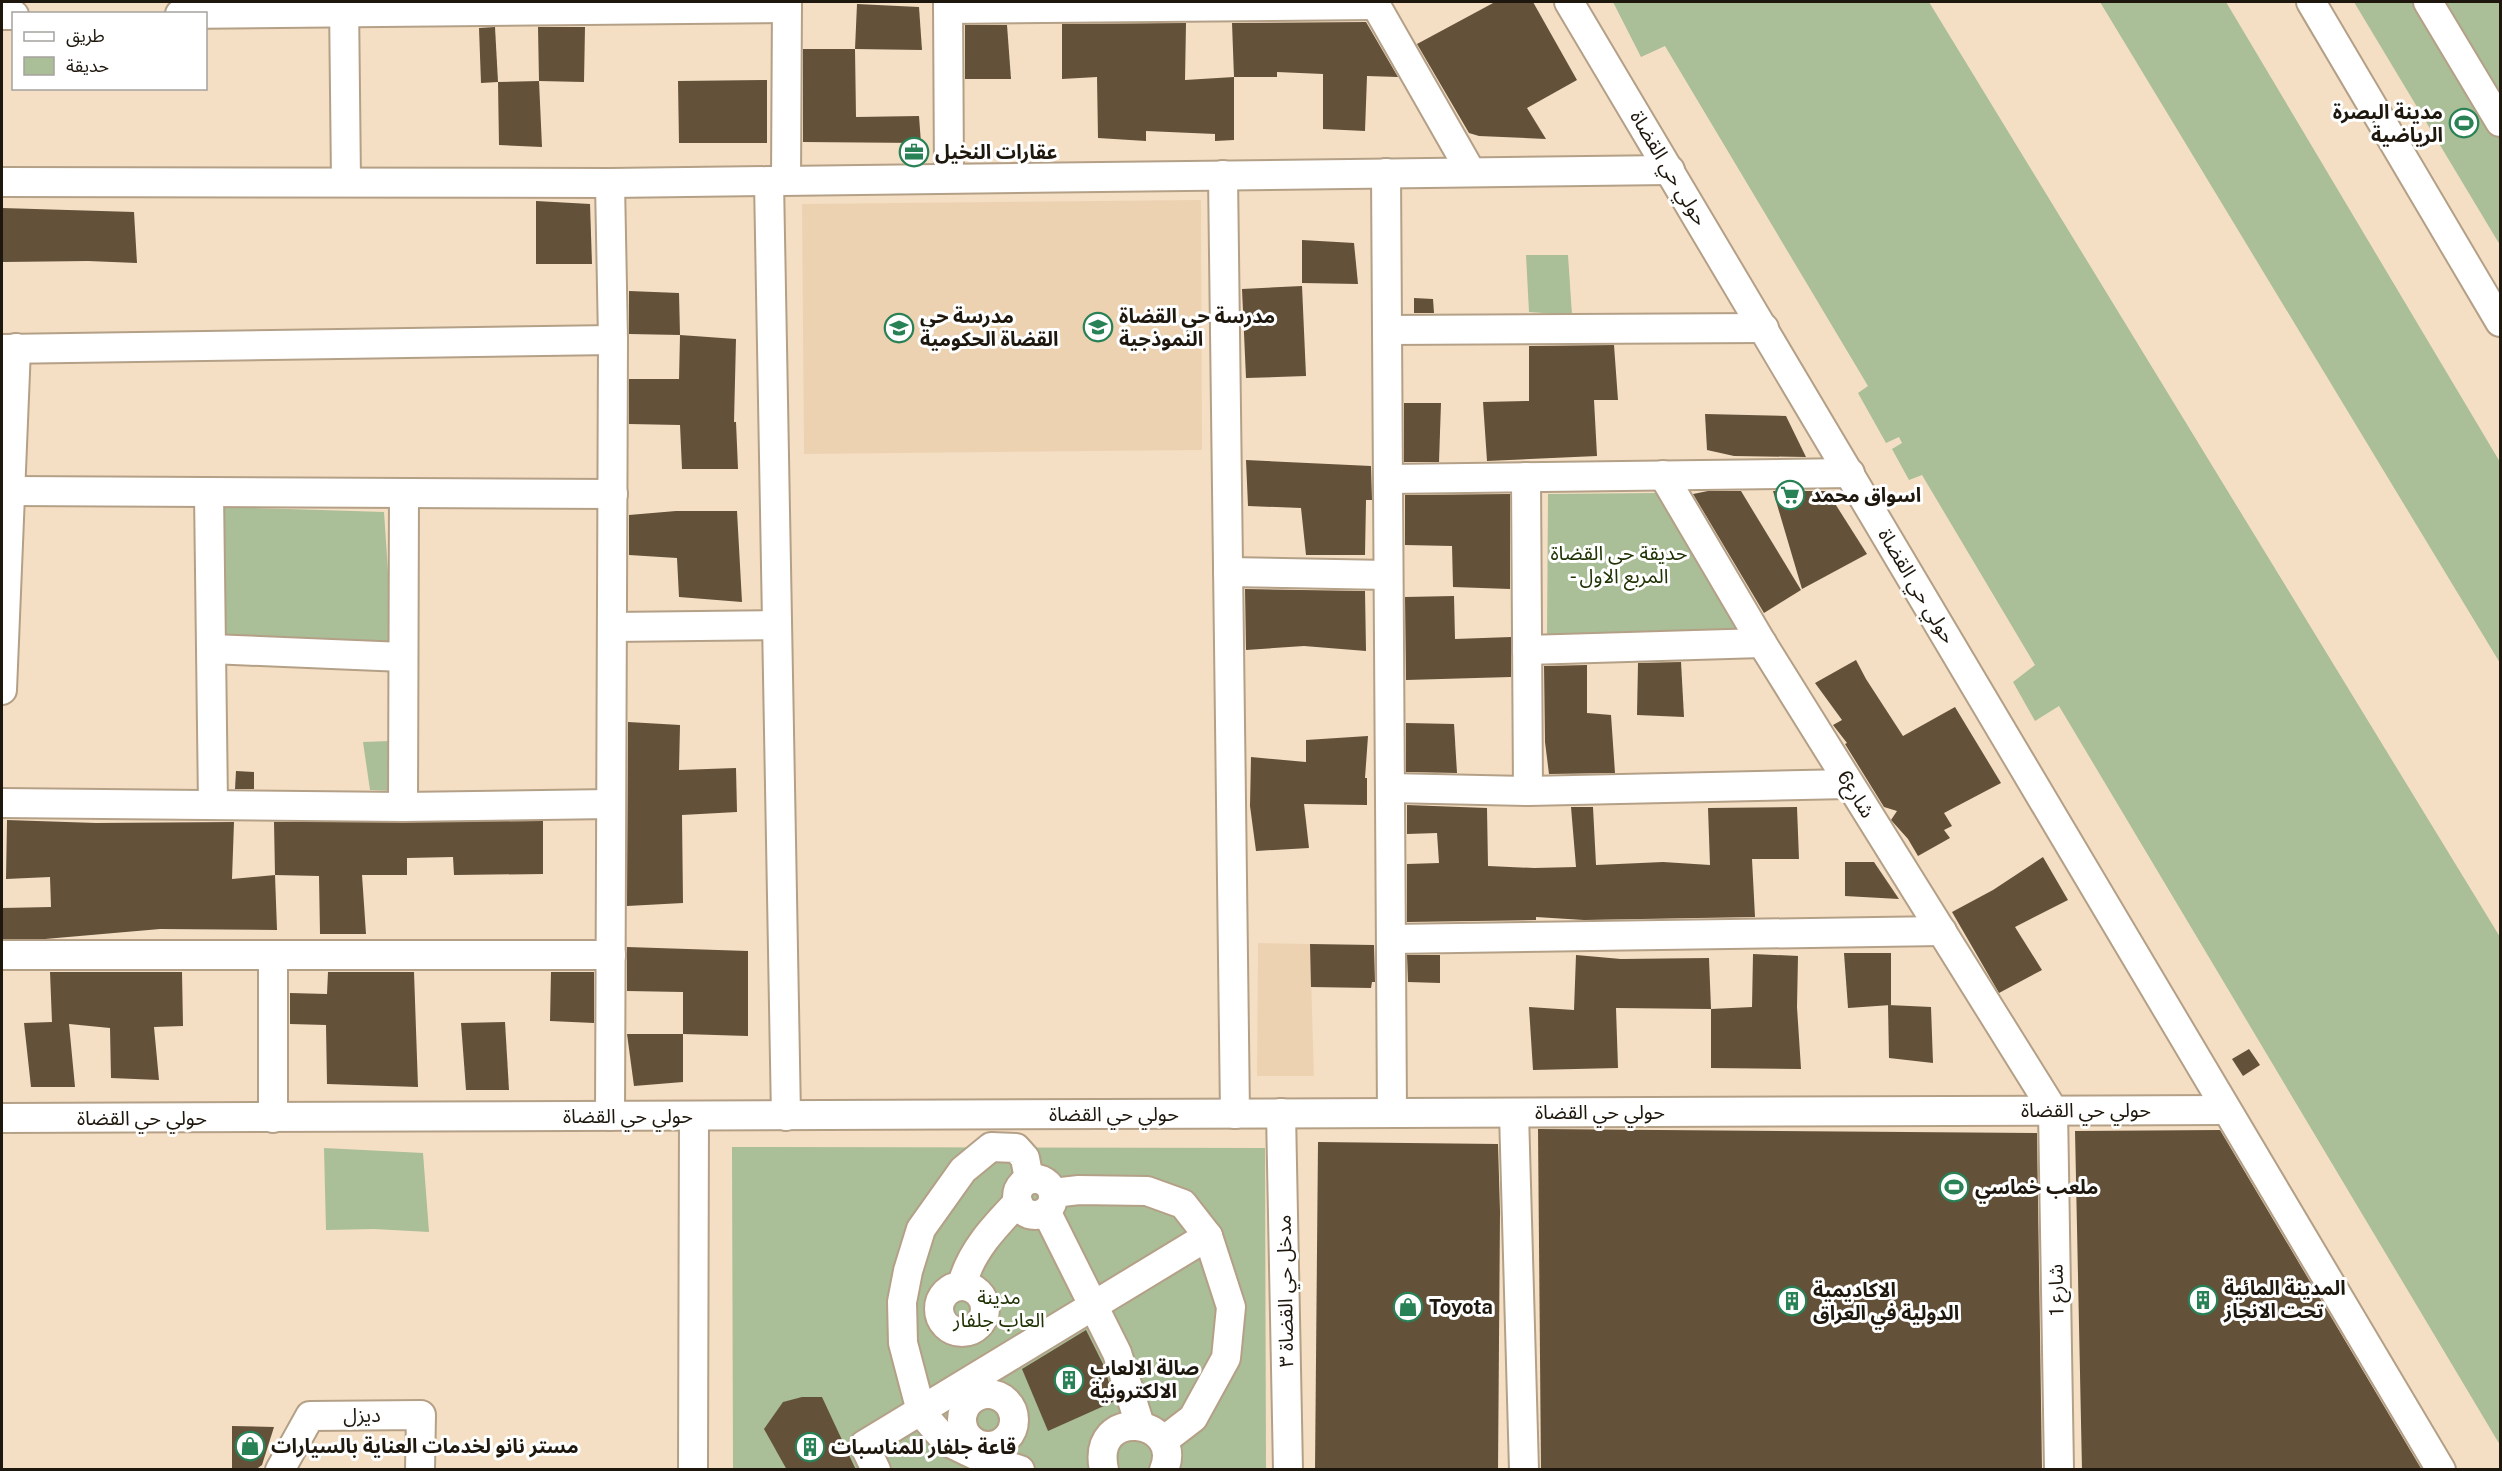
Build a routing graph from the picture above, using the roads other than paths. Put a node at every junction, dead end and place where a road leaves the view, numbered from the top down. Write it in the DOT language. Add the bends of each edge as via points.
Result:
graph roads {
  1 [pos="1569,2"];
  2 [pos="2311,2"];
  3 [pos="2428,2"];
  4 [pos="1375,3"];
  5 [pos="787,5"];
  6 [pos="948,5"];
  7 [pos="506,6"];
  8 [pos="344,7"];
  9 [pos="207,13"];
  10 [pos="2497,106"];
  11 [pos="1670,170"];
  12 [pos="1471,172"];
  13 [pos="1386,173"];
  14 [pos="1223,175"];
  15 [pos="949,178"];
  16 [pos="346,181"];
  17 [pos="777,181"];
  18 [pos="2,182"];
  19 [pos="610,183"];
  20 [pos="2500,322"];
  21 [pos="1764,328"];
  22 [pos="1387,330"];
  23 [pos="613,340"];
  24 [pos="9,349"];
  25 [pos="1850,472"];
  26 [pos="1663,475"];
  27 [pos="1526,477"];
  28 [pos="1388,478"];
  29 [pos="10,492"];
  30 [pos="209,493"];
  31 [pos="404,493"];
  32 [pos="613,494"];
  33 [pos="1228,573"];
  34 [pos="1388,575"];
  35 [pos="777,625"];
  36 [pos="612,627"];
  37 [pos="1762,643"];
  38 [pos="211,649"];
  39 [pos="1527,650"];
  40 [pos="403,657"];
  41 [pos="2,690"];
  42 [pos="1849,784"];
  43 [pos="1390,788"];
  44 [pos="1528,791"];
  45 [pos="2,803"];
  46 [pos="611,804"];
  47 [pos="213,805"];
  48 [pos="403,807"];
  49 [pos="1942,931"];
  50 [pos="1391,939"];
  51 [pos="2,955"];
  52 [pos="273,955"];
  53 [pos="611,955"];
  54 [pos="2053,1110"];
  55 [pos="2226,1110"];
  56 [pos="1281,1113"];
  57 [pos="1392,1113"];
  58 [pos="1514,1113"];
  59 [pos="1235,1114"];
  60 [pos="610,1116"];
  61 [pos="694,1116"];
  62 [pos="786,1116"];
  63 [pos="2,1118"];
  64 [pos="273,1118"];
  65 [pos="1037,1196"];
  66 [pos="1208,1236"];
  67 [pos="1094,1306"];
  68 [pos="977,1386"];
  69 [pos="922,1409"];
  70 [pos="1152,1433"];
  71 [pos="1104,1469"];
  72 [pos="280,1470"];
  73 [pos="420,1470"];
  74 [pos="693,1470"];
  75 [pos="876,1470"];
  76 [pos="1020,1470"];
  77 [pos="1164,1470"];
  78 [pos="1288,1470"];
  79 [pos="1524,1470"];
  80 [pos="2059,1470"];
  81 [pos="2441,1470"];
  1 -- 11 [label="street, حولي حي القضاة"];
  2 -- 20 [label="street"];
  3 -- 10 [label="street"];
  4 -- 6 [label="street"];
  4 -- 12 [label="street"];
  5 -- 7 [label="street"];
  5 -- 17 [label="street"];
  6 -- 15 [label="street"];
  7 -- 8 [label="street"];
  8 -- 9 [label="street"];
  8 -- 16 [label="street"];
  11 -- 12 [label="street"];
  11 -- 21 [label="street, حولي حي القضاة"];
  12 -- 13 [label="street"];
  13 -- 14 [label="street"];
  13 -- 22 [label="street"];
  14 -- 15 [label="street"];
  14 -- 33 [label="street"];
  15 -- 17 [label="street"];
  16 -- 18 [label="street"];
  16 -- 19 [label="street"];
  17 -- 19 [label="street"];
  17 -- 35 [label="street"];
  19 -- 23 [label="street"];
  21 -- 22 [label="street"];
  21 -- 25 [label="street, حولي حي القضاة"];
  22 -- 28 [label="street"];
  23 -- 24 [label="street"];
  23 -- 32 [label="street"];
  24 -- 29 [label="street"];
  25 -- 26 [label="street"];
  25 -- 55 [label="street, حولي حي القضاة"];
  26 -- 27 [label="street"];
  26 -- 37 [label="street, شارع6"];
  27 -- 28 [label="street"];
  27 -- 39 [label="street"];
  28 -- 34 [label="street"];
  29 -- 30 [label="street"];
  29 -- 41 [label="street"];
  30 -- 31 [label="street"];
  30 -- 38 [label="street"];
  31 -- 32 [label="street"];
  31 -- 40 [label="street"];
  32 -- 36 [label="street"];
  33 -- 34 [label="street"];
  33 -- 59 [label="street"];
  34 -- 43 [label="street"];
  35 -- 36 [label="street"];
  35 -- 62 [label="street"];
  36 -- 46 [label="street"];
  37 -- 39 [label="street"];
  37 -- 42 [label="street, شارع6"];
  38 -- 40 [label="street"];
  38 -- 47 [label="street"];
  39 -- 44 [label="street"];
  40 -- 48 [label="street"];
  42 -- 44 [label="street"];
  42 -- 49 [label="street, شارع6"];
  43 -- 44 [label="street"];
  43 -- 50 [label="street"];
  45 -- 47 [label="street"];
  46 -- 48 [label="street"];
  46 -- 53 [label="street"];
  47 -- 48 [label="street"];
  49 -- 50 [label="street"];
  49 -- 54 [label="street, شارع6"];
  50 -- 57 [label="street"];
  51 -- 52 [label="street"];
  52 -- 53 [label="street"];
  52 -- 64 [label="street"];
  53 -- 60 [label="street"];
  54 -- 55 [label="street, حولي حي القضاة"];
  54 -- 58 [label="street, حولي حي القضاة"];
  54 -- 80 [label="street, شارع 1"];
  55 -- 81 [label="street, حولي حي القضاة"];
  56 -- 57 [label="street, حولي حي القضاة"];
  56 -- 59 [label="street, حولي حي القضاة"];
  56 -- 78 [label="street, مدخل حي القضاة ٣"];
  57 -- 58 [label="street, حولي حي القضاة"];
  58 -- 79 [label="street"];
  59 -- 62 [label="street, حولي حي القضاة"];
  60 -- 61 [label="street, حولي حي القضاة"];
  60 -- 64 [label="street, حولي حي القضاة"];
  61 -- 62 [label="street, حولي حي القضاة"];
  61 -- 74 [label="street"];
  63 -- 64 [label="street, حولي حي القضاة"];
  65 -- 66 [label="street" via="1079,1190 1147,1191 1183,1204"];
  65 -- 67 [label="street"];
  65 -- 68 [label="street" via="987,1234 965,1273 962,1285 982,1296 986,1308 976,1328 966,1333"];
  65 -- 69 [label="street" via="1025,1158 1016,1148 991,1147 963,1170 921,1228 902,1302 903,1343"];
  66 -- 67 [label="street"];
  66 -- 70 [label="street" via="1232,1307 1226,1358 1193,1418"];
  67 -- 68 [label="street"];
  67 -- 70 [label="street"];
  68 -- 69 [label="street"];
  69 -- 75 [label="street" via="864,1445"];
  69 -- 76 [label="street" via="946,1441"];
  70 -- 71 [label="street" via="1129,1425 1118,1429 1103,1446"];
  70 -- 77 [label="street" via="1167,1452"];
  72 -- 73 [label="street, ديزل" via="310,1416 421,1415"];
}
